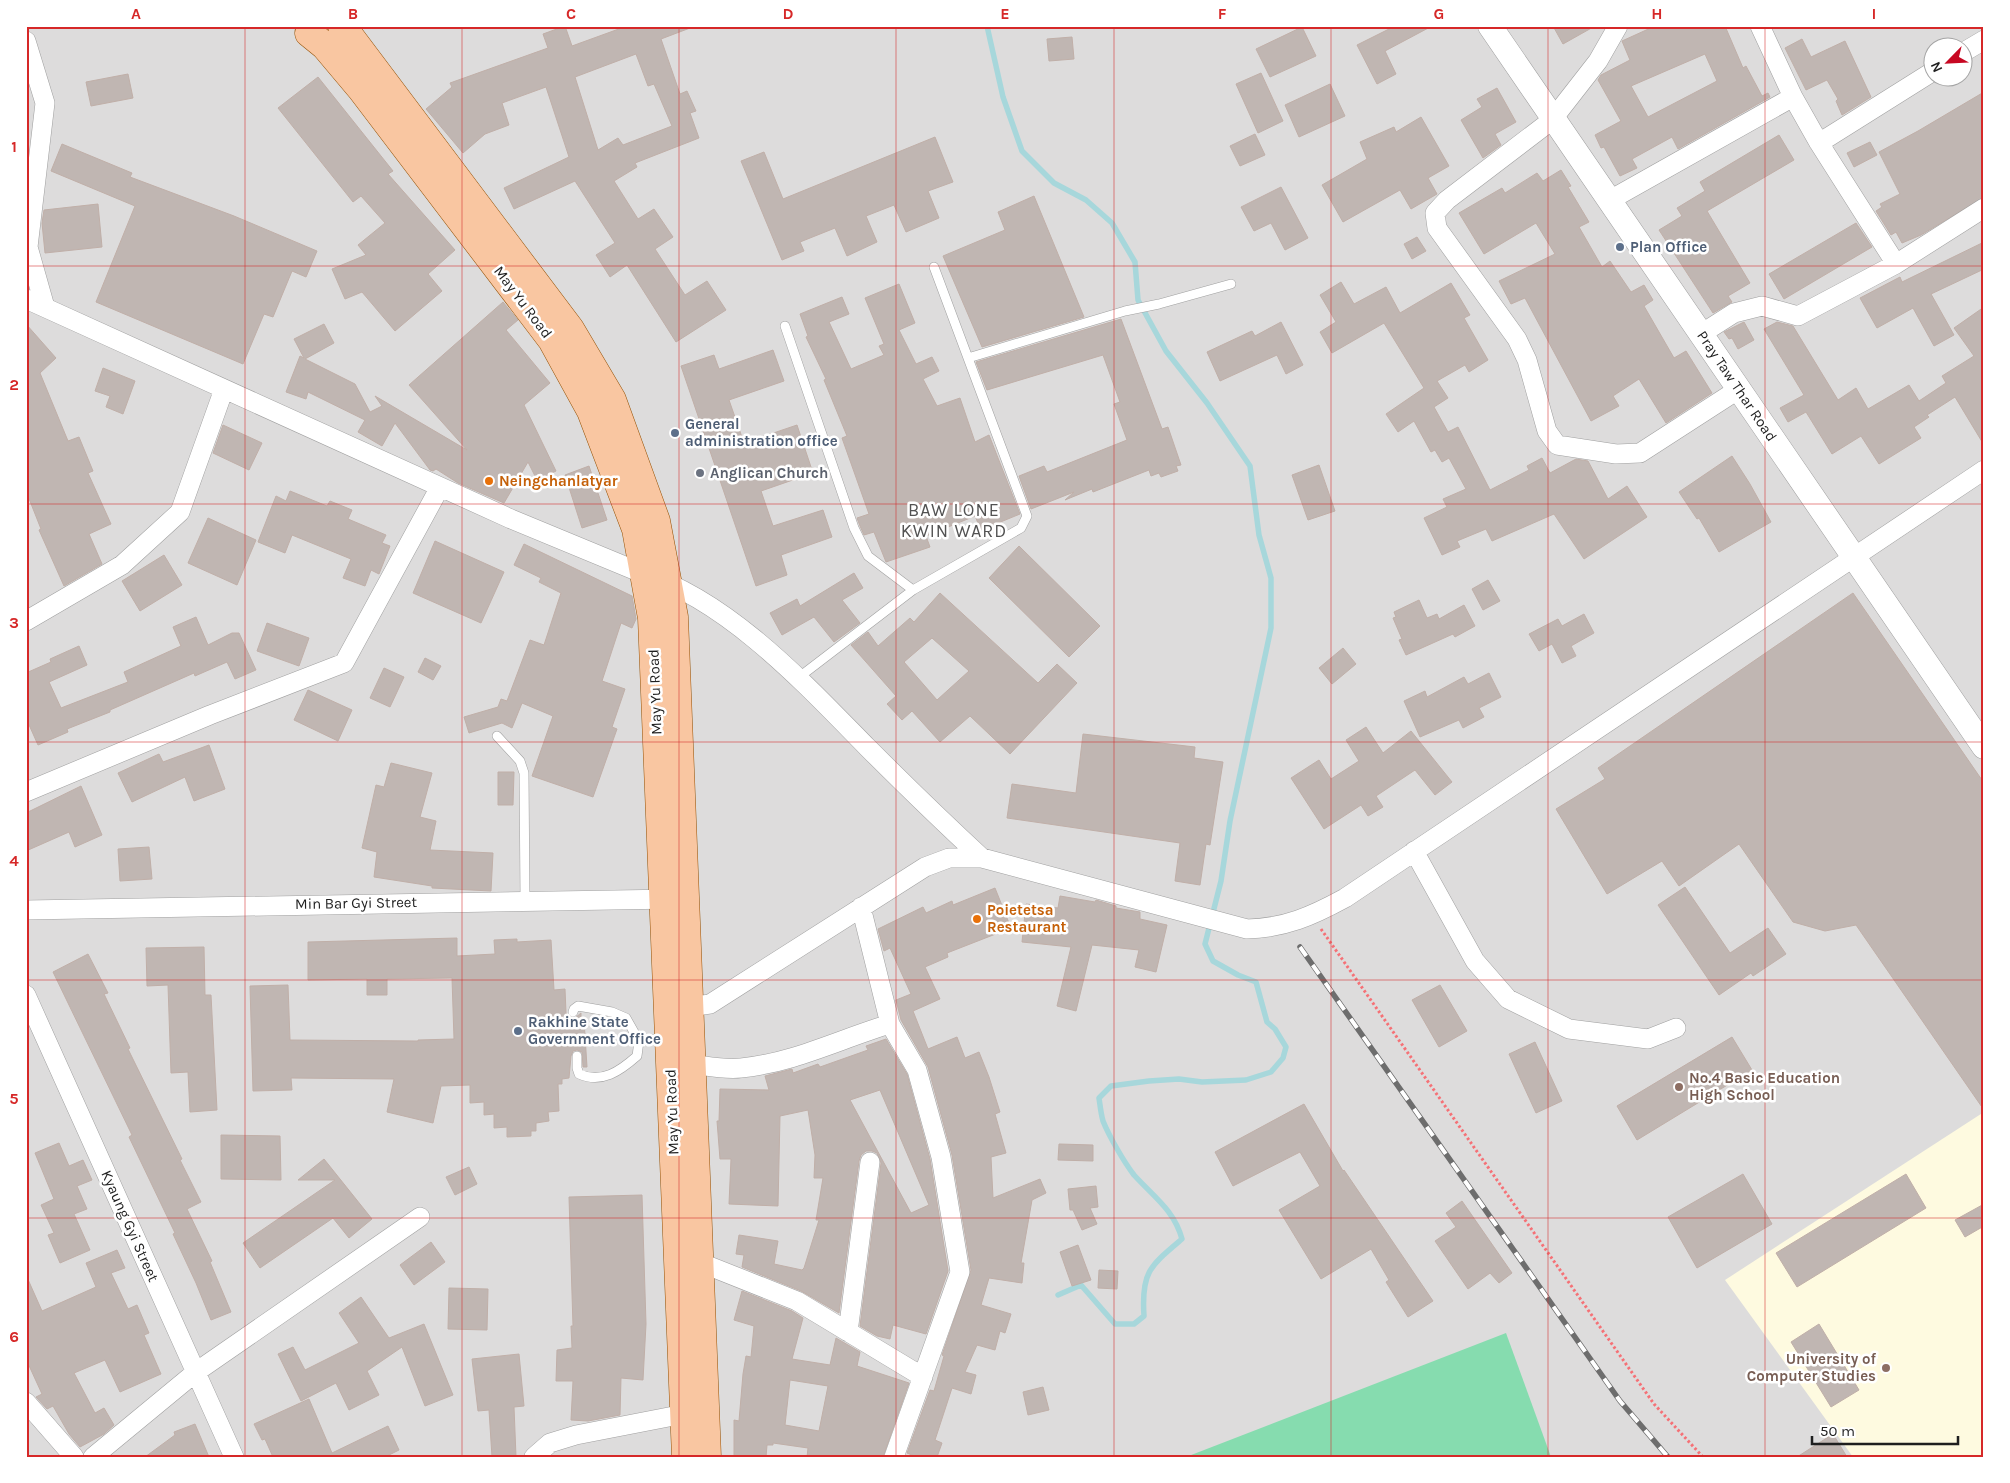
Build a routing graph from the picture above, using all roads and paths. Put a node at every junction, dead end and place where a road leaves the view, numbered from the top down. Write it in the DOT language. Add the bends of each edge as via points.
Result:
graph roads {
  1 [pos="342,26"];
  2 [pos="1490,26"];
  3 [pos="1618,26"];
  4 [pos="1760,26"];
  5 [pos="308,28"];
  6 [pos="1984,40"];
  7 [pos="26,42"];
  8 [pos="1972,47"];
  9 [pos="1922,78"];
  10 [pos="1793,97"];
  11 [pos="1552,120"];
  12 [pos="1819,143"];
  13 [pos="1610,200"];
  14 [pos="1984,208"];
  15 [pos="1896,264"];
  16 [pos="934,267"];
  17 [pos="1231,284"];
  18 [pos="26,299"];
  19 [pos="45,307"];
  20 [pos="785,326"];
  21 [pos="1702,334"];
  22 [pos="968,358"];
  23 [pos="224,389"];
  24 [pos="1739,389"];
  25 [pos="1984,470"];
  26 [pos="440,487"];
  27 [pos="1853,557"];
  28 [pos="656,577"];
  29 [pos="913,590"];
  30 [pos="26,621"];
  31 [pos="798,678"];
  32 [pos="497,736"];
  33 [pos="1984,747"];
  34 [pos="26,792"];
  35 [pos="1414,851"];
  36 [pos="982,858"];
  37 [pos="674,899"];
  38 [pos="525,900"];
  39 [pos="861,907"];
  40 [pos="26,910"];
  41 [pos="1312,916"];
  42 [pos="26,995"];
  43 [pos="689,1007"];
  44 [pos="573,1012"];
  45 [pos="890,1024"];
  46 [pos="1676,1028"];
  47 [pos="680,1037"];
  48 [pos="639,1041"];
  49 [pos="577,1056"];
  50 [pos="691,1064"];
  51 [pos="870,1162"];
  52 [pos="420,1216"];
  53 [pos="699,1262"];
  54 [pos="848,1332"];
  55 [pos="196,1372"];
  56 [pos="923,1377"];
  57 [pos="26,1402"];
  58 [pos="684,1414"];
  59 [pos="74,1457"];
  60 [pos="93,1457"];
  61 [pos="234,1457"];
  62 [pos="534,1457"];
  63 [pos="686,1457"];
  64 [pos="706,1457"];
  65 [pos="894,1457"];
  66 [pos="1702,1457"];
  1 -- 28 [label="main road, May Yu Road" via="570,329 612,400 656,521"];
  2 -- 11 [label="street, Pray Taw Thar Road"];
  3 -- 11 [label="street" via="1598,61"];
  4 -- 10 [label="street"];
  5 -- 28 [label="main road, May Yu Road" via="362,90 552,340 591,411"];
  6 -- 8 [label="street"];
  7 -- 19 [label="street" via="45,103 28,247"];
  9 -- 12 [label="street"];
  10 -- 12 [label="street"];
  10 -- 13 [label="street"];
  11 -- 13 [label="street, Pray Taw Thar Road"];
  11 -- 24 [label="street" via="1447,200 1435,213 1437,228 1517,340 1547,431 1557,445 1616,454 1640,453"];
  12 -- 15 [label="street"];
  13 -- 21 [label="street, Pray Taw Thar Road"];
  14 -- 15 [label="street"];
  15 -- 21 [label="street" via="1798,316 1762,306 1734,313"];
  16 -- 22 [label="lane"];
  17 -- 22 [label="lane" via="1125,311"];
  18 -- 19 [label="street"];
  19 -- 23 [label="street"];
  20 -- 29 [label="lane" via="854,528 868,556"];
  21 -- 24 [label="street, Pray Taw Thar Road"];
  22 -- 29 [label="lane" via="1027,516 1021,528"];
  23 -- 26 [label="street"];
  23 -- 30 [label="street" via="180,512 122,565"];
  24 -- 27 [label="street, Pray Taw Thar Road"];
  25 -- 27 [label="street"];
  26 -- 28 [label="street"];
  26 -- 34 [label="street" via="344,662"];
  27 -- 33 [label="street, Pray Taw Thar Road"];
  27 -- 35 [label="street"];
  28 -- 31 [label="street" via="721,613"];
  28 -- 37 [label="main road, May Yu Road" via="652,618"];
  29 -- 31 [label="lane"];
  31 -- 36 [label="street"];
  32 -- 38 [label="lane" via="520,761 524,773"];
  35 -- 41 [label="street" via="1345,898"];
  35 -- 46 [label="street" via="1475,961 1508,999 1569,1029 1648,1039"];
  36 -- 39 [label="street" via="949,858 925,866"];
  36 -- 41 [label="street" via="1247,929 1281,926"];
  37 -- 38 [label="street, Min Bar Gyi Street"];
  37 -- 43 [label="main road, May Yu Road"];
  37 -- 47 [label="main road, May Yu Road"];
  38 -- 40 [label="street, Min Bar Gyi Street"];
  39 -- 43 [label="street" via="710,1004"];
  39 -- 45 [label="street"];
  41 -- 66 [label="path" via="1654,1404"];
  42 -- 55 [label="street, Kyaung Gyi Street"];
  43 -- 47 [label="main road, May Yu Road"];
  44 -- 48 [label="lane" via="578,1006 626,1018"];
  45 -- 50 [label="street" via="774,1063 739,1068"];
  45 -- 56 [label="street" via="917,1070 941,1157 960,1272"];
  47 -- 48 [label="lane"];
  47 -- 50 [label="main road, May Yu Road"];
  47 -- 58 [label="main road, May Yu Road"];
  48 -- 49 [label="lane" via="637,1056 613,1075 588,1078 579,1074"];
  50 -- 53 [label="main road, May Yu Road"];
  51 -- 54 [label="street"];
  52 -- 55 [label="street"];
  53 -- 54 [label="street" via="797,1301"];
  53 -- 64 [label="main road, May Yu Road"];
  54 -- 56 [label="street"];
  55 -- 60 [label="street"];
  55 -- 61 [label="street, Kyaung Gyi Street"];
  56 -- 65 [label="street"];
  57 -- 59 [label="street"];
  58 -- 62 [label="street" via="576,1435 550,1443"];
  58 -- 63 [label="main road, May Yu Road"];
}
